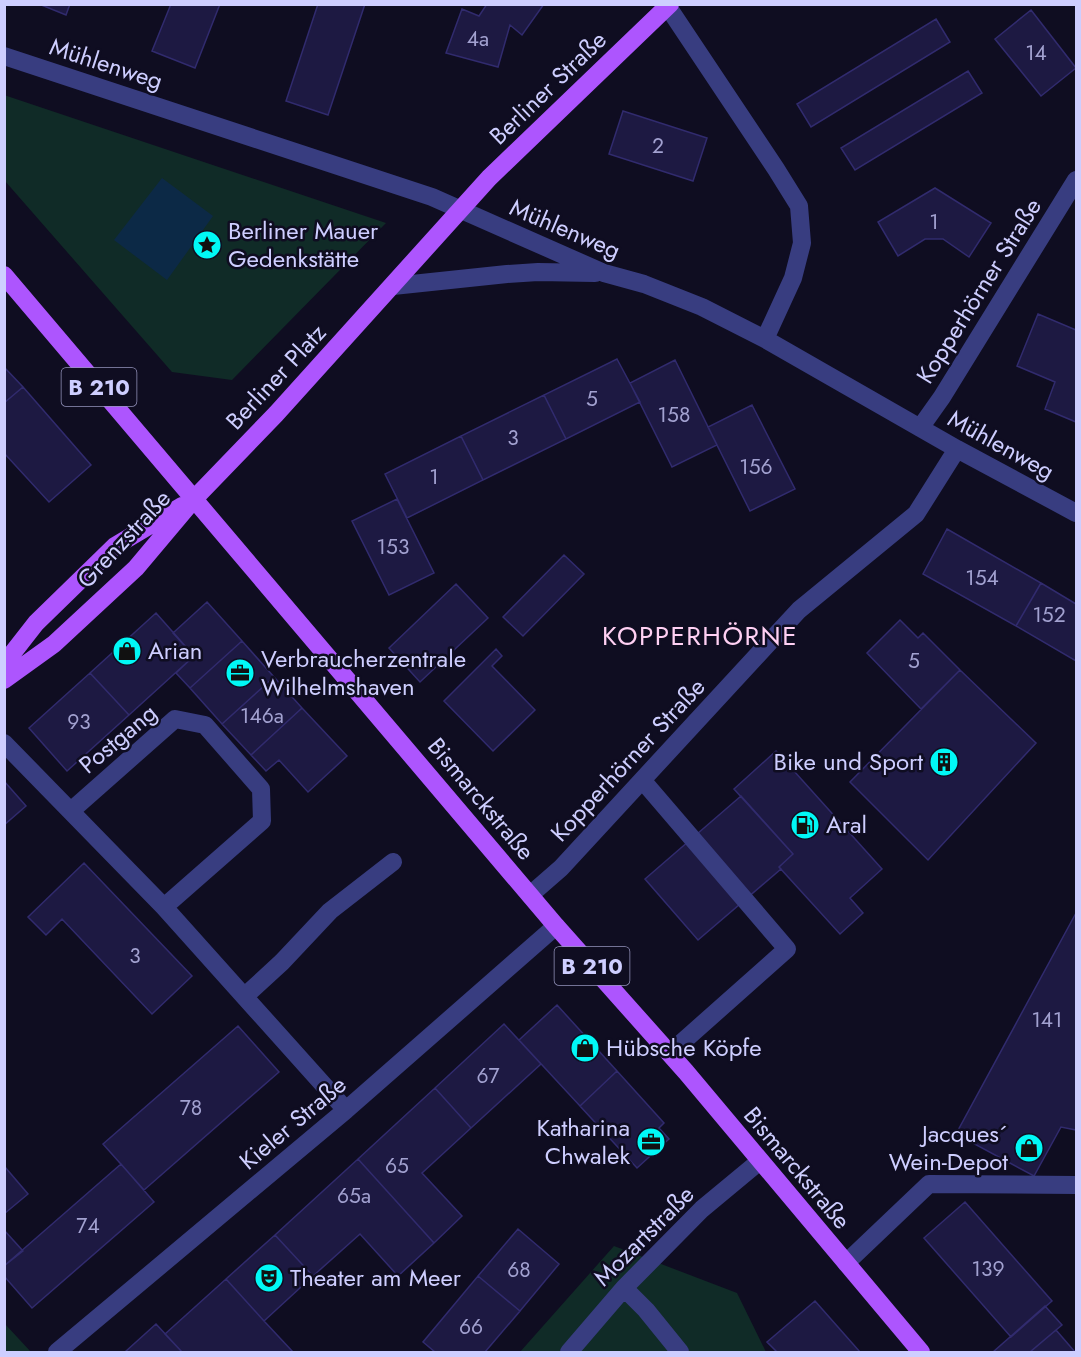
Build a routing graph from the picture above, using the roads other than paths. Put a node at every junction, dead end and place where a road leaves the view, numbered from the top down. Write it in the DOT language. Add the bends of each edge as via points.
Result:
graph roads {
  1 [pos="668,5"];
  2 [pos="4,56"];
  3 [pos="1077,180"];
  4 [pos="460,209"];
  5 [pos="604,273"];
  6 [pos="4,275"];
  7 [pos="393,286"];
  8 [pos="765,339"];
  9 [pos="920,428"];
  10 [pos="957,449"];
  11 [pos="194,499"];
  12 [pos="1077,513"];
  13 [pos="4,664"];
  14 [pos="4,680"];
  15 [pos="4,742"];
  16 [pos="643,781"];
  17 [pos="72,810"];
  18 [pos="393,862"];
  19 [pos="530,895"];
  20 [pos="164,907"];
  21 [pos="556,927"];
  22 [pos="245,996"];
  23 [pos="670,1053"];
  24 [pos="346,1110"];
  25 [pos="760,1161"];
  26 [pos="1077,1185"];
  27 [pos="846,1263"];
  28 [pos="624,1288"];
  29 [pos="57,1353"];
  30 [pos="569,1353"];
  31 [pos="680,1353"];
  32 [pos="921,1353"];
  1 -- 4 [label="main road, Berliner Straße"];
  1 -- 8 [label="street" via="799,206 802,243 793,278"];
  2 -- 4 [label="street, Mühlenweg"];
  3 -- 9 [label="street, Kopperhörner Straße"];
  4 -- 5 [label="street, Mühlenweg"];
  4 -- 7 [label="main road, Berliner Platz"];
  5 -- 7 [label="street" via="538,272"];
  5 -- 8 [label="street, Mühlenweg" via="702,307"];
  6 -- 11 [label="main road, Bismarckstraße / B 210"];
  7 -- 11 [label="main road, Berliner Platz"];
  8 -- 9 [label="street, Mühlenweg"];
  9 -- 10 [label="street, Mühlenweg"];
  10 -- 12 [label="street, Mühlenweg"];
  10 -- 16 [label="street, Kopperhörner Straße" via="916,514 799,610"];
  11 -- 13 [label="main road, Grenzstraße" via="115,546 36,623"];
  11 -- 14 [label="main road, Grenzstraße" via="136,568 54,644"];
  11 -- 19 [label="main road, Bismarckstraße / B 210"];
  15 -- 17 [label="street, Postgang"];
  16 -- 19 [label="street, Kopperhörner Straße" via="561,868"];
  16 -- 23 [label="street" via="787,949"];
  17 -- 20 [label="street, Postgang"];
  17 -- 20 [label="street, Postgang" via="175,719 205,725 261,789 262,821"];
  18 -- 22 [label="street" via="330,911"];
  19 -- 21 [label="main road, Bismarckstraße / B 210"];
  20 -- 22 [label="street, Postgang"];
  21 -- 23 [label="main road, Bismarckstraße / B 210"];
  21 -- 24 [label="street, Kieler Straße"];
  22 -- 24 [label="street, Postgang"];
  23 -- 25 [label="main road, Bismarckstraße / B 210"];
  24 -- 29 [label="street, Kieler Straße"];
  25 -- 27 [label="main road, Bismarckstraße / B 210"];
  25 -- 28 [label="street, Mozartstraße" via="702,1209"];
  26 -- 27 [label="street" via="929,1185"];
  27 -- 32 [label="main road, Bismarckstraße / B 210"];
  28 -- 30 [label="street, Mozartstraße"];
  28 -- 31 [label="street"];
}
